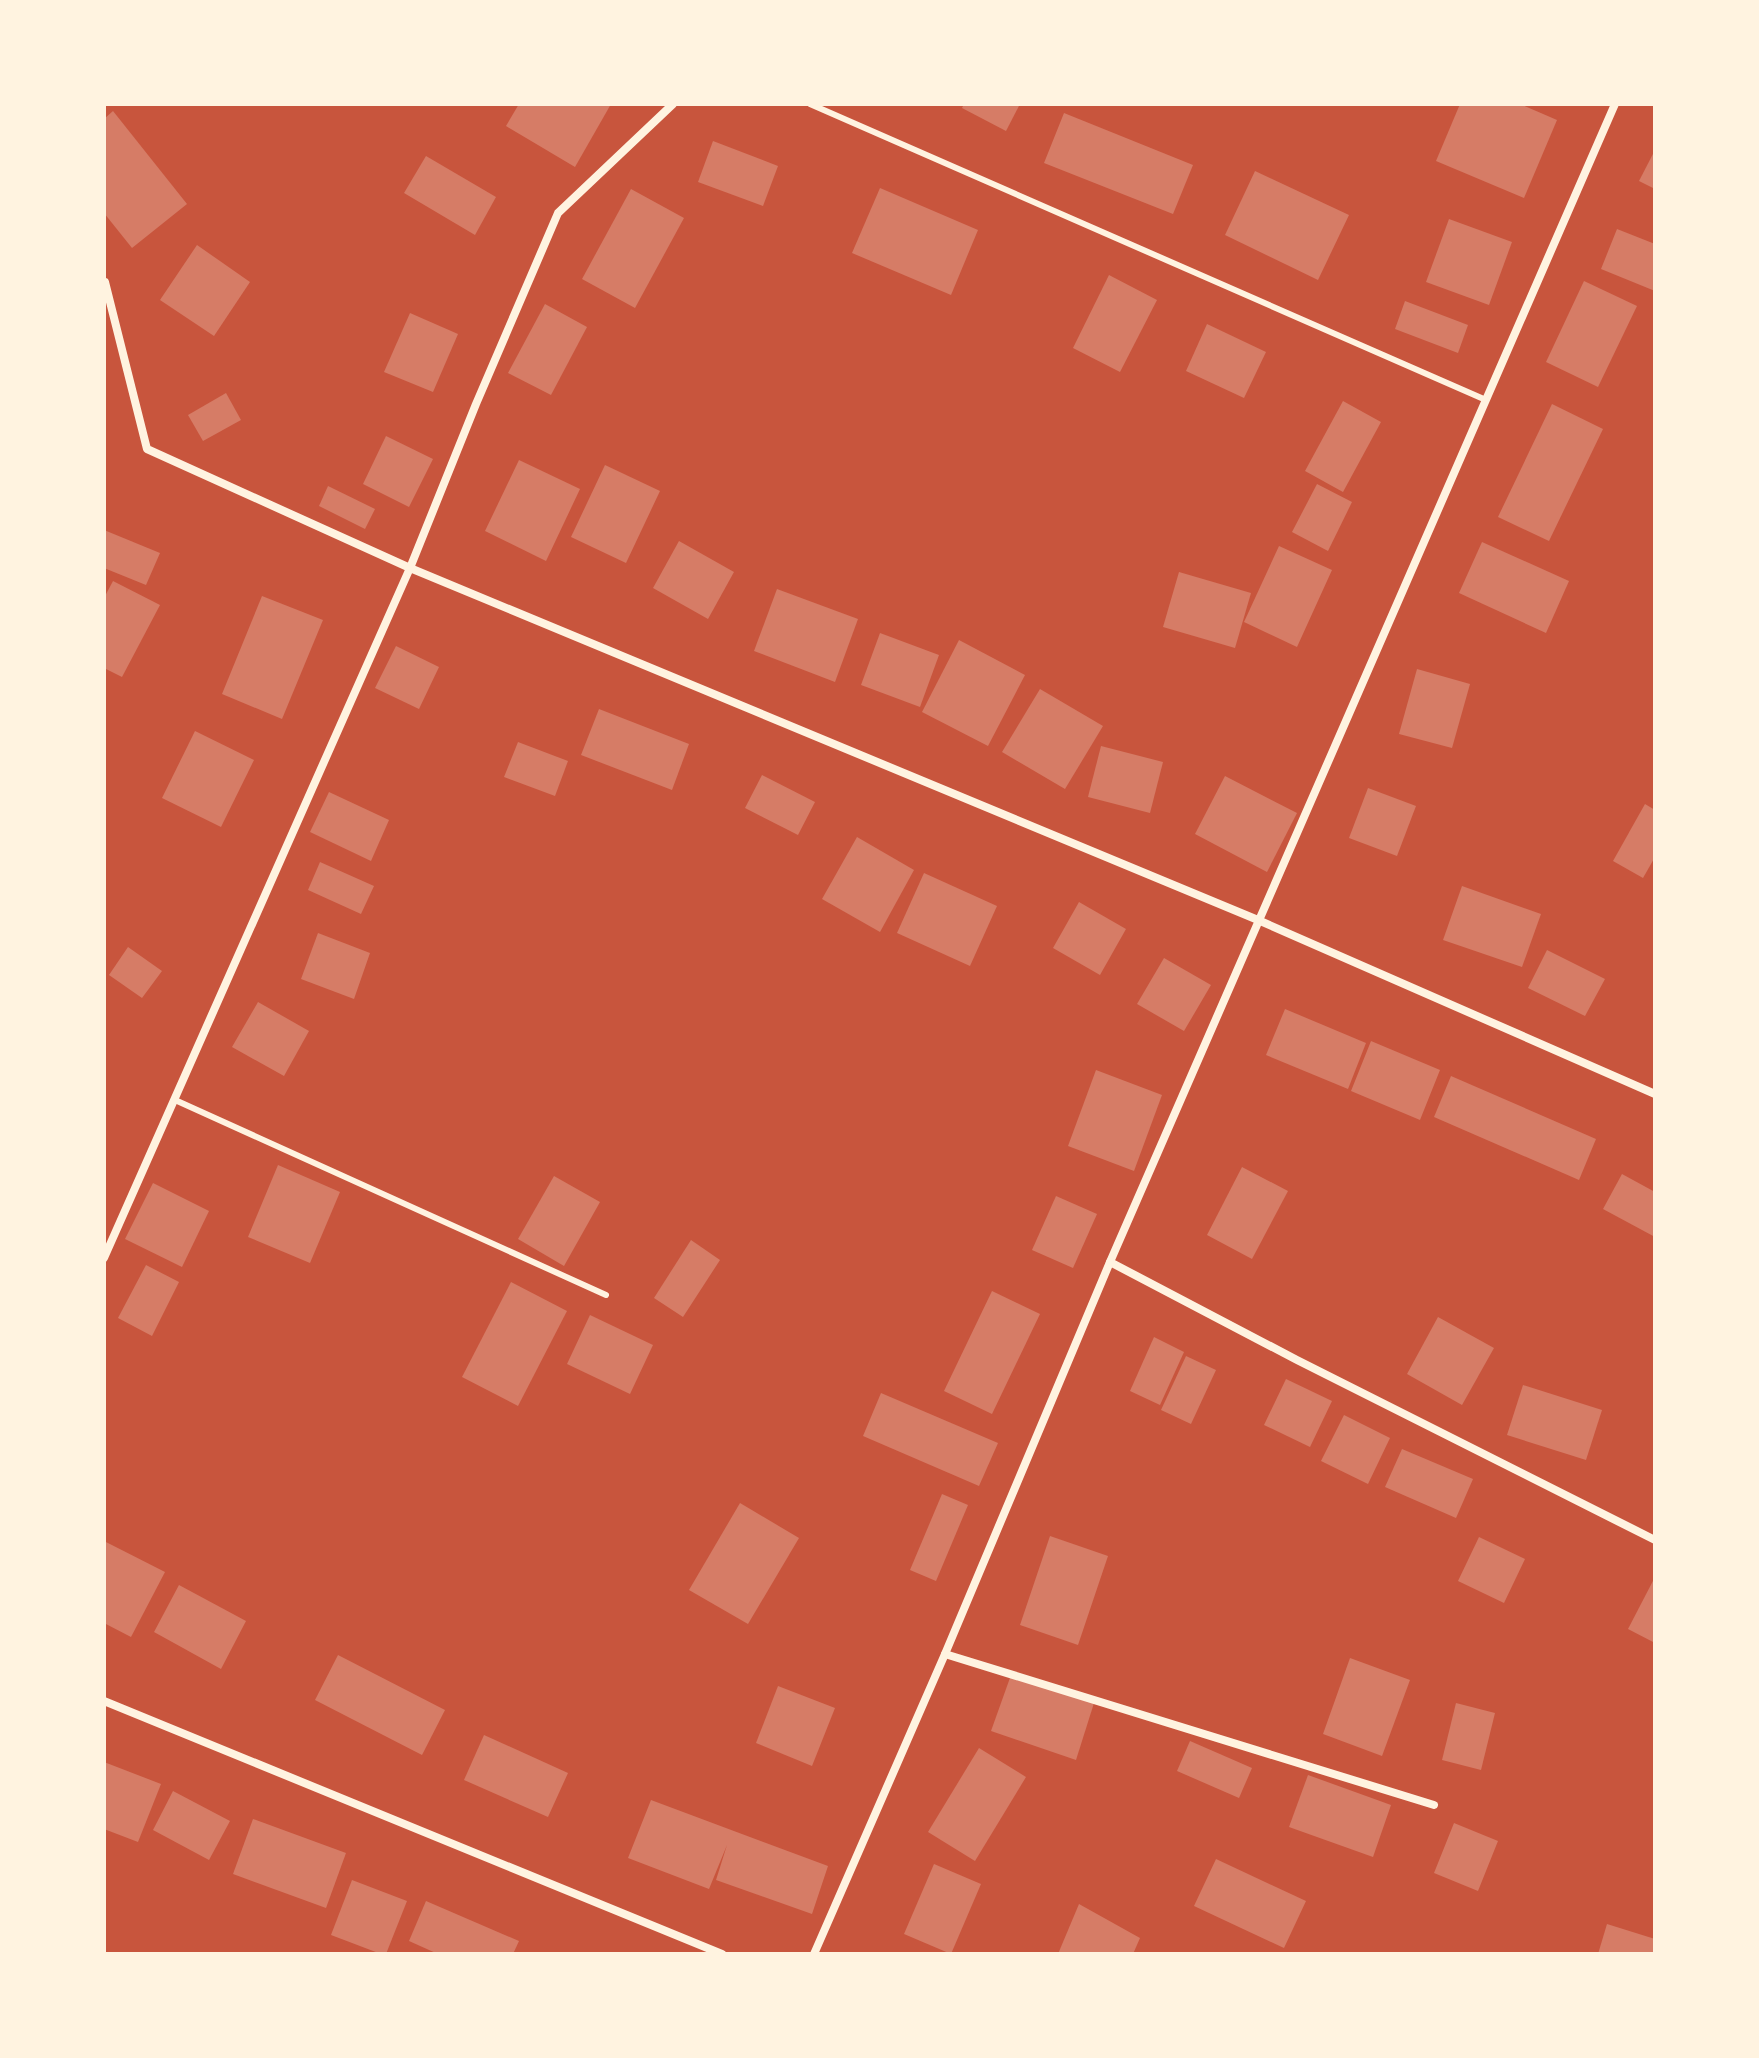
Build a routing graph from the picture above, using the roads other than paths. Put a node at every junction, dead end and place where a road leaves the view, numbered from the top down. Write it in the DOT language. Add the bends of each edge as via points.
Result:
graph roads {
  1 [pos="673,104"];
  2 [pos="810,104"];
  3 [pos="1615,104"];
  4 [pos="105,282"];
  5 [pos="1486,400"];
  6 [pos="410,568"];
  7 [pos="1258,920"];
  8 [pos="1655,1094"];
  9 [pos="175,1100"];
  10 [pos="104,1258"];
  11 [pos="1110,1262"];
  12 [pos="606,1295"];
  13 [pos="1655,1540"];
  14 [pos="945,1654"];
  15 [pos="104,1701"];
  16 [pos="1434,1805"];
  17 [pos="722,1954"];
  18 [pos="814,1954"];
  1 -- 6 [label="street" via="558,213"];
  2 -- 5 [label="lane"];
  3 -- 5 [label="street"];
  4 -- 6 [label="street" via="147,449"];
  5 -- 7 [label="street"];
  6 -- 7 [label="street"];
  6 -- 9 [label="street"];
  7 -- 8 [label="street"];
  7 -- 11 [label="street"];
  9 -- 10 [label="street"];
  9 -- 12 [label="lane"];
  11 -- 13 [label="street"];
  11 -- 14 [label="street"];
  14 -- 16 [label="street"];
  14 -- 18 [label="street"];
  15 -- 17 [label="street"];
}
